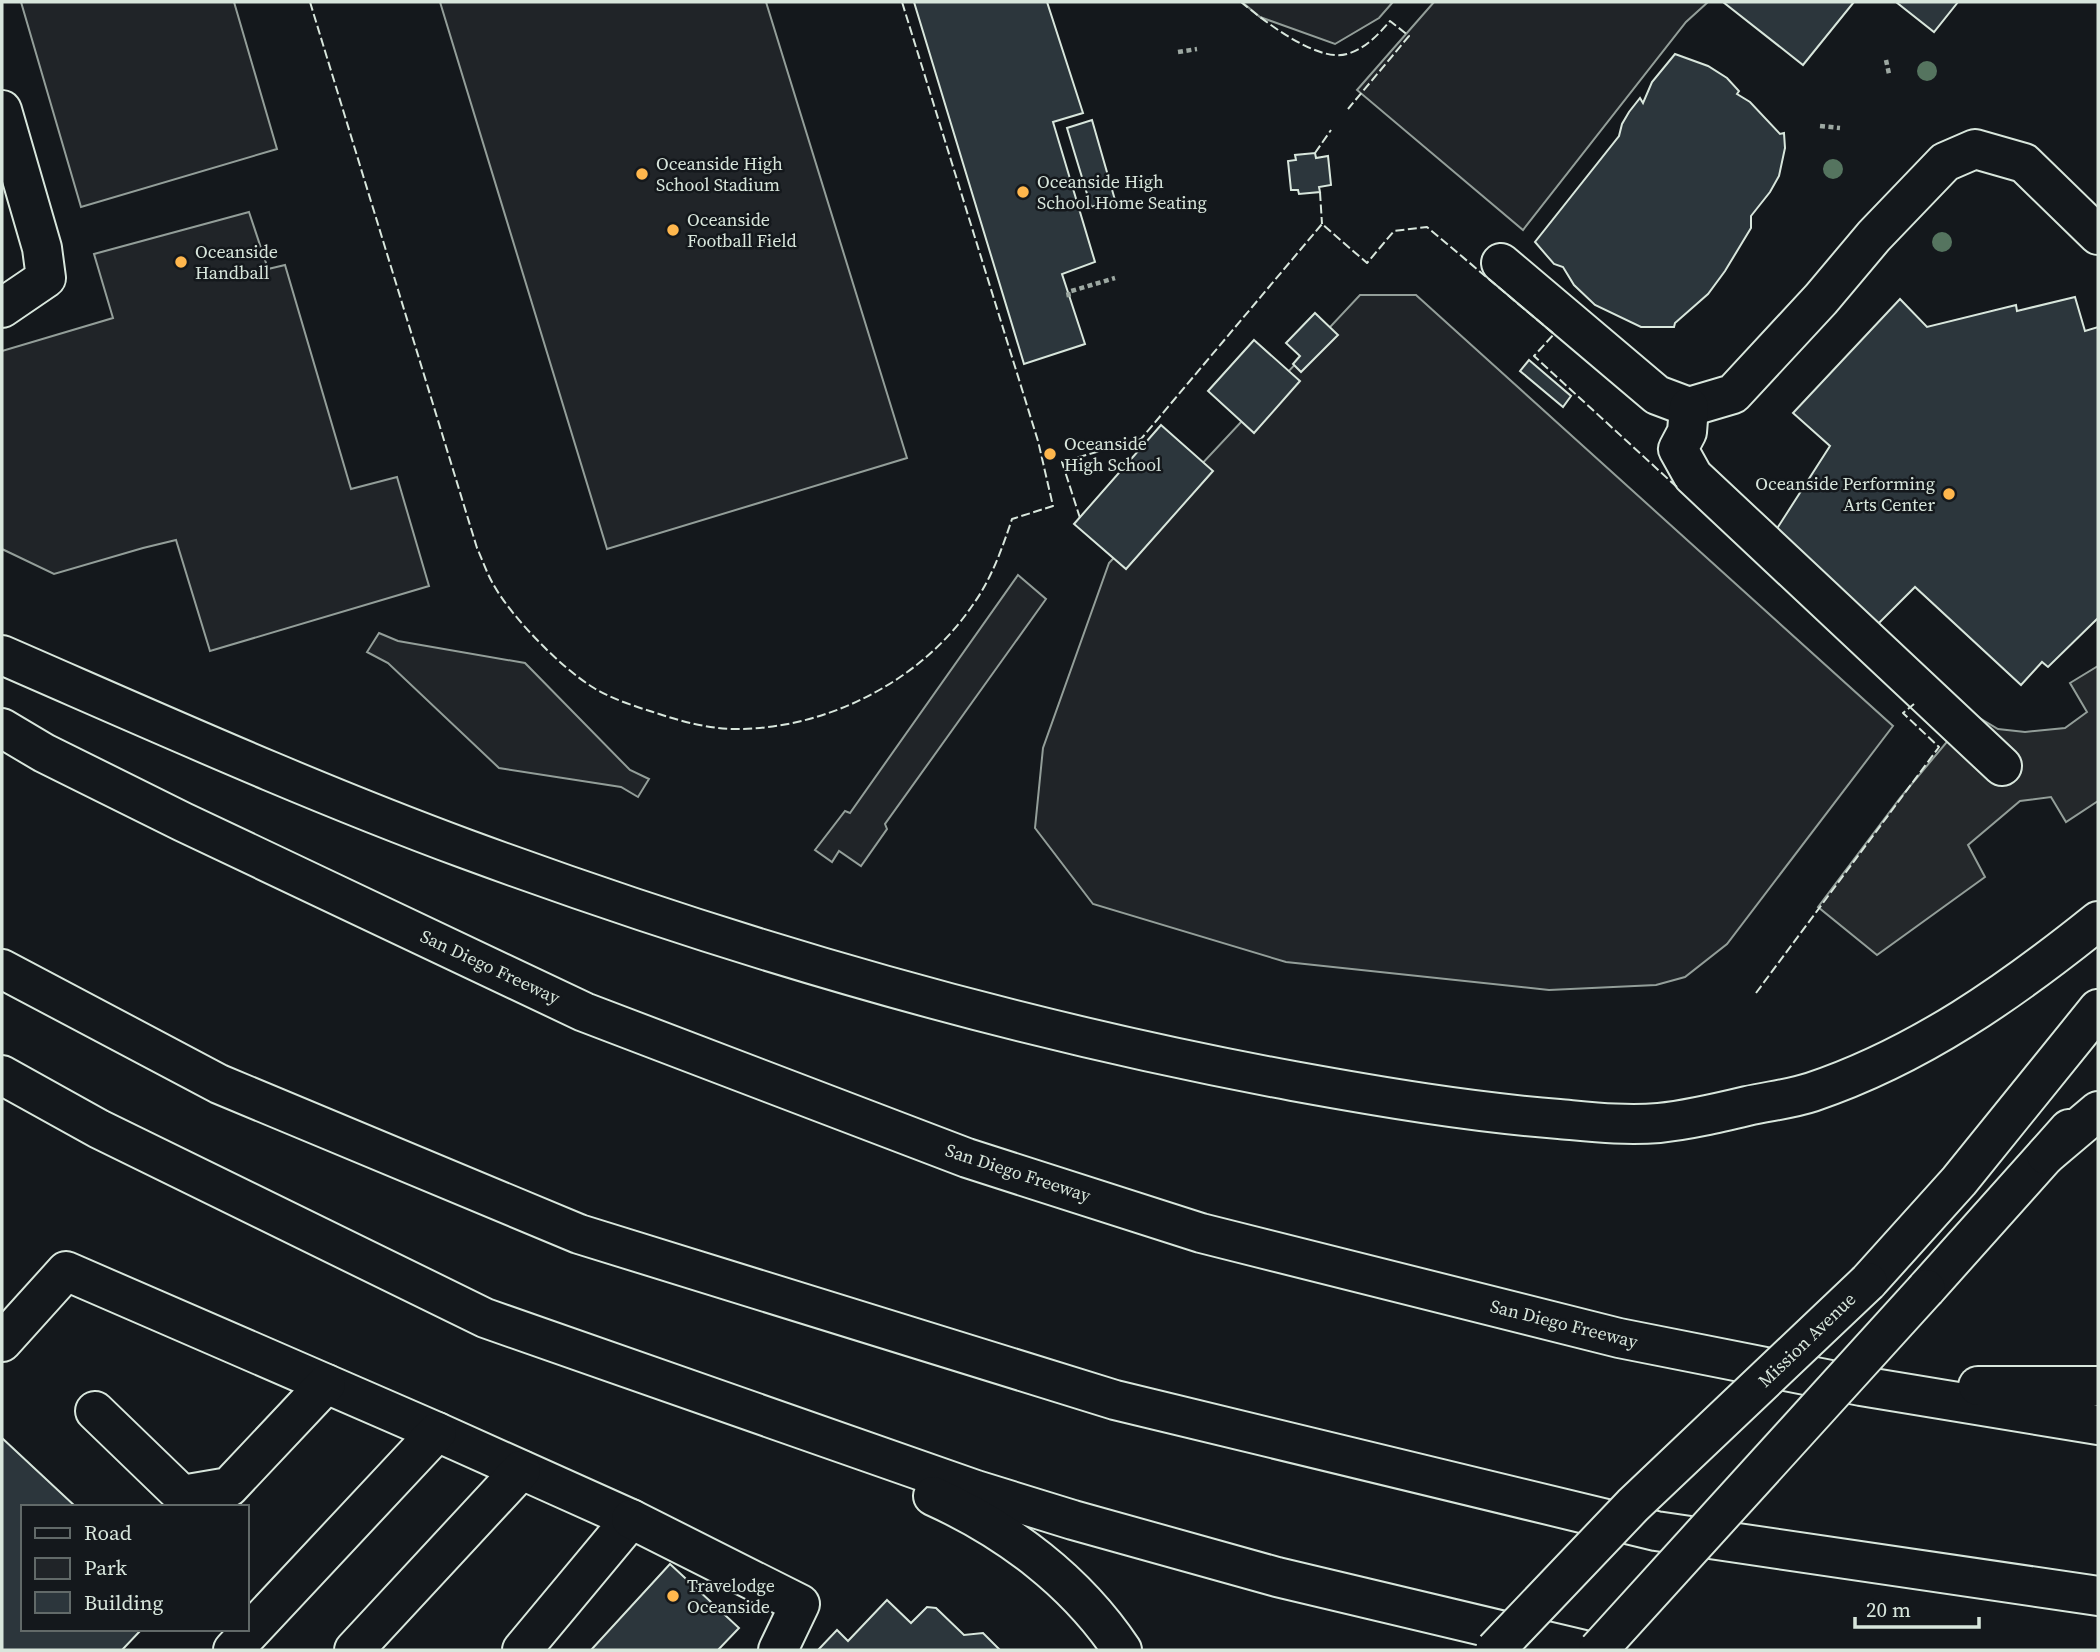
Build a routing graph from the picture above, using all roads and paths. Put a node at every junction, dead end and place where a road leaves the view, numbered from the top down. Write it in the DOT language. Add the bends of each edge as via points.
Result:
graph roads {
  1 [pos="1197,49"];
  2 [pos="1178,52"];
  3 [pos="1886,60"];
  4 [pos="1889,74"];
  5 [pos="2,110"];
  6 [pos="1819,126"];
  7 [pos="1840,128"];
  8 [pos="2098,235"];
  9 [pos="1501,262"];
  10 [pos="1115,278"];
  11 [pos="1069,297"];
  12 [pos="2,308"];
  13 [pos="1689,407"];
  14 [pos="2,655"];
  15 [pos="2,728"];
  16 [pos="2002,766"];
  17 [pos="2098,921"];
  18 [pos="2,968"];
  19 [pos="2098,1009"];
  20 [pos="2,1075"];
  21 [pos="2098,1095"];
  22 [pos="2098,1111"];
  23 [pos="2046,1155"];
  24 [pos="2,1342"];
  25 [pos="326,1384"];
  26 [pos="1861,1386"];
  27 [pos="2098,1386"];
  28 [pos="741,1408"];
  29 [pos="95,1411"];
  30 [pos="2098,1425"];
  31 [pos="437,1432"];
  32 [pos="521,1470"];
  33 [pos="631,1520"];
  34 [pos="2098,1596"];
  35 [pos="233,1650"];
  36 [pos="354,1650"];
  37 [pos="522,1650"];
  38 [pos="779,1650"];
  39 [pos="1122,1650"];
  40 [pos="1494,1650"];
  41 [pos="1584,1650"];
  42 [pos="1598,1650"];
  1 -- 2 [label="path"];
  3 -- 4 [label="path"];
  5 -- 12 [label="main road" via="42,248 46,278"];
  6 -- 7 [label="path"];
  8 -- 13 [label="main road" via="2024,163 1975,149 1965,153 1945,162 1733,394"];
  9 -- 13 [label="main road" via="1657,395"];
  10 -- 11 [label="path" via="1068,292"];
  13 -- 16 [label="main road" via="1687,432 1678,449 1693,477"];
  14 -- 17 [label="main road" via="426,834 776,954 972,1010 1134,1049 1378,1096 1507,1115 1658,1123 1808,1094 1908,1053 2013,987"];
  15 -- 26 [label="main road, San Diego Freeway" via="184,822 584,1012 967,1158 1214,1237 1619,1338"];
  18 -- 34 [label="main road" via="219,1084 579,1234 1115,1400 1656,1531"];
  19 -- 40 [label="main road, Mission Avenue, bridge" via="1959,1181 1868,1282 1633,1505"];
  20 -- 28 [label="main road" via="99,1129 485,1318"];
  21 -- 23 [label="main road"];
  22 -- 23 [label="main road"];
  23 -- 42 [label="main road, bridge"];
  24 -- 25 [label="main road" via="66,1271"];
  25 -- 29 [label="main road" via="229,1487 182,1494"];
  25 -- 31 [label="main road"];
  26 -- 27 [label="main road"];
  26 -- 30 [label="main road, San Diego Freeway"];
  28 -- 39 [label="main road" via="966,1511 1055,1573"];
  28 -- 41 [label="main road" via="1073,1520 1277,1577"];
  31 -- 32 [label="main road"];
  31 -- 35 [label="main road"];
  32 -- 33 [label="main road"];
  32 -- 36 [label="main road"];
  33 -- 37 [label="main road"];
  33 -- 38 [label="main road" via="800,1604"];
}
